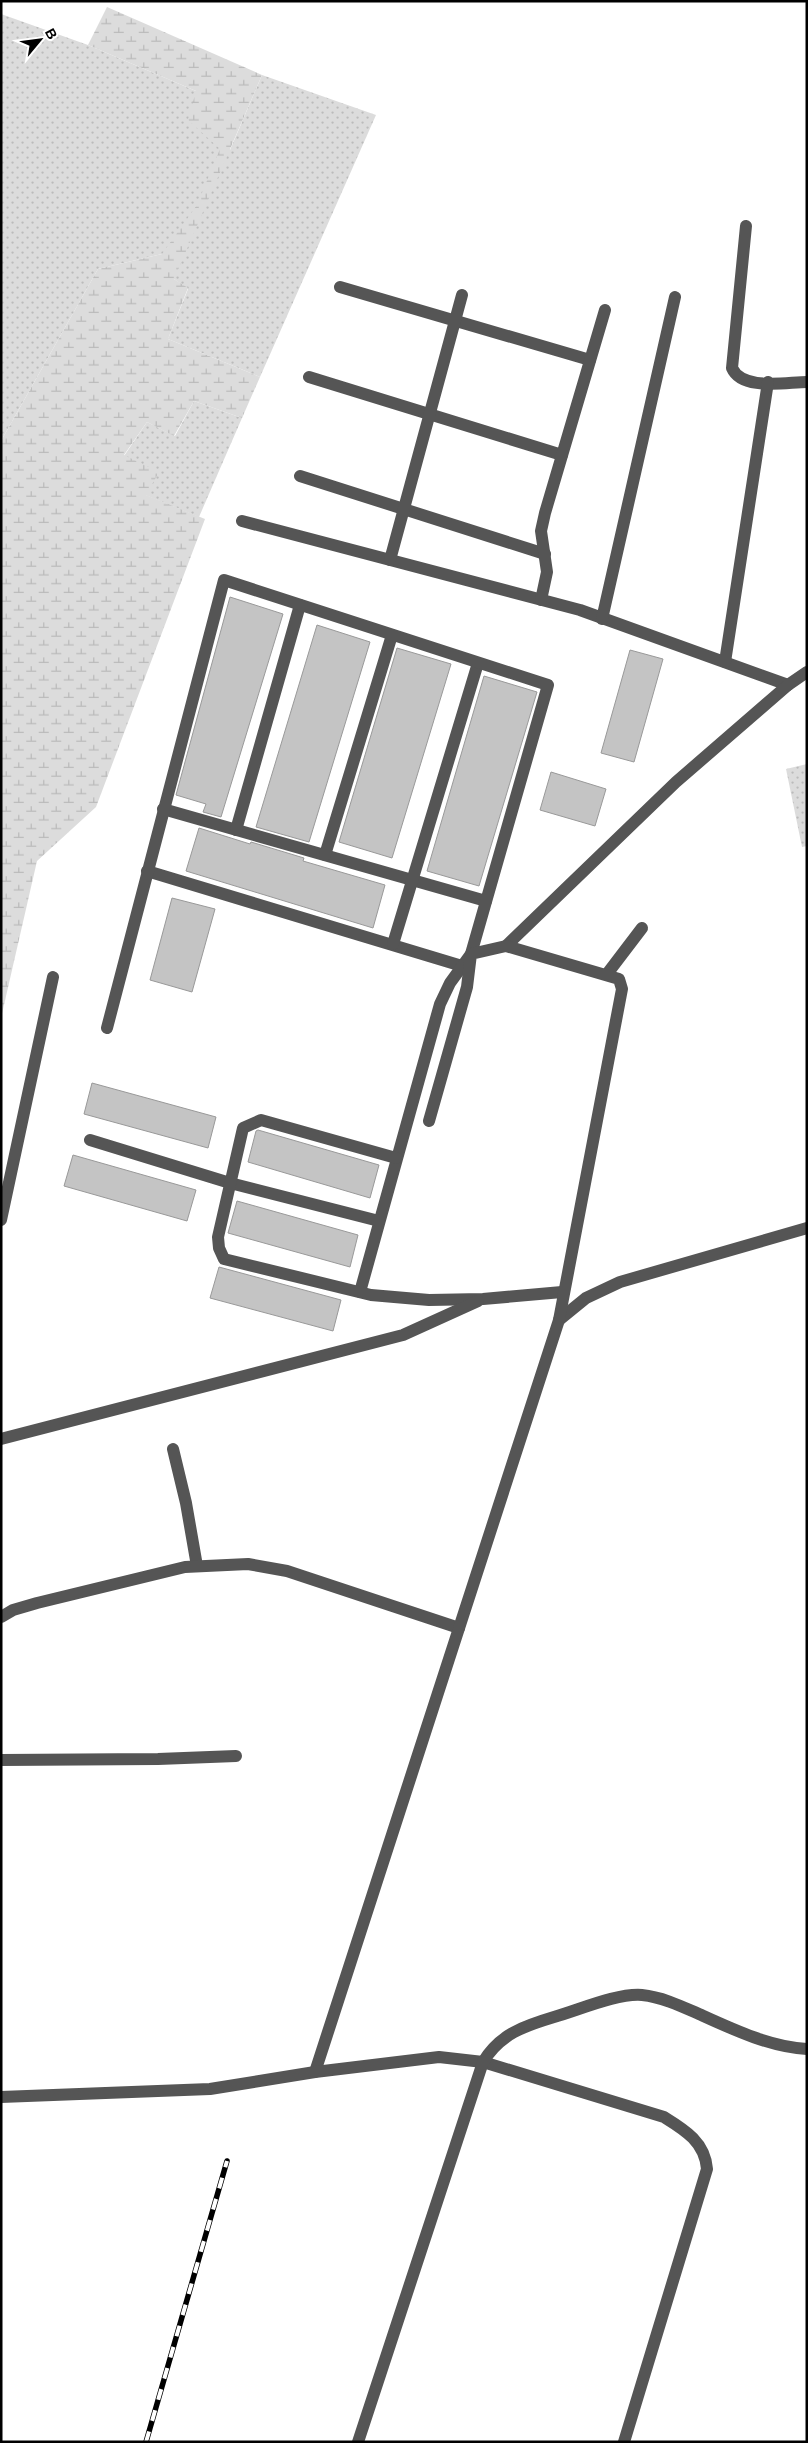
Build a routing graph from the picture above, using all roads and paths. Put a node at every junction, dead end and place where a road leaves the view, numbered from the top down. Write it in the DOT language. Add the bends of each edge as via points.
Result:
graph roads {
  1 [pos="746,226"];
  2 [pos="340,287"];
  3 [pos="462,295"];
  4 [pos="675,297"];
  5 [pos="605,310"];
  6 [pos="454,320"];
  7 [pos="590,360"];
  8 [pos="309,377"];
  9 [pos="768,382"];
  10 [pos="807,382"];
  11 [pos="430,414"];
  12 [pos="562,455"];
  13 [pos="300,476"];
  14 [pos="404,507"];
  15 [pos="242,521"];
  16 [pos="545,554"];
  17 [pos="390,560"];
  18 [pos="541,600"];
  19 [pos="300,605"];
  20 [pos="602,619"];
  21 [pos="392,635"];
  22 [pos="725,662"];
  23 [pos="478,663"];
  24 [pos="807,672"];
  25 [pos="788,685"];
  26 [pos="163,809"];
  27 [pos="236,830"];
  28 [pos="325,856"];
  29 [pos="147,871"];
  30 [pos="412,880"];
  31 [pos="486,901"];
  32 [pos="642,928"];
  33 [pos="393,944"];
  34 [pos="506,946"];
  35 [pos="471,954"];
  36 [pos="462,966"];
  37 [pos="608,974"];
  38 [pos="53,977"];
  39 [pos="107,1028"];
  40 [pos="430,1121"];
  41 [pos="90,1140"];
  42 [pos="396,1158"];
  43 [pos="230,1184"];
  44 [pos="1,1220"];
  45 [pos="379,1221"];
  46 [pos="807,1228"];
  47 [pos="360,1292"];
  48 [pos="562,1292"];
  49 [pos="483,1299"];
  50 [pos="558,1320"];
  51 [pos="1,1439"];
  52 [pos="173,1449"];
  53 [pos="197,1566"];
  54 [pos="1,1617"];
  55 [pos="459,1628"];
  56 [pos="236,1756"];
  57 [pos="1,1760"];
  58 [pos="807,2049"];
  59 [pos="483,2062"];
  60 [pos="315,2072"];
  61 [pos="1,2097"];
  62 [pos="358,2442"];
  63 [pos="624,2442"];
  1 -- 9 [label="street" via="732,368 741,379"];
  2 -- 6 [label="street"];
  3 -- 6 [label="street"];
  4 -- 20 [label="street"];
  5 -- 7 [label="street"];
  6 -- 7 [label="street"];
  6 -- 11 [label="street"];
  7 -- 12 [label="street"];
  8 -- 11 [label="street"];
  9 -- 10 [label="street"];
  9 -- 22 [label="street"];
  11 -- 12 [label="street"];
  11 -- 14 [label="street"];
  12 -- 16 [label="street" via="541,531"];
  13 -- 14 [label="street"];
  14 -- 16 [label="street"];
  14 -- 17 [label="street"];
  15 -- 17 [label="street"];
  16 -- 18 [label="street" via="547,572"];
  17 -- 18 [label="street"];
  18 -- 20 [label="street"];
  19 -- 21 [label="street"];
  19 -- 26 [label="street" via="224,580"];
  19 -- 27 [label="street"];
  20 -- 22 [label="street"];
  21 -- 23 [label="street"];
  21 -- 28 [label="street"];
  22 -- 25 [label="street"];
  23 -- 30 [label="street"];
  23 -- 31 [label="street" via="548,685"];
  24 -- 25 [label="street"];
  25 -- 34 [label="street" via="676,782"];
  26 -- 27 [label="street"];
  26 -- 29 [label="street"];
  27 -- 28 [label="street"];
  28 -- 30 [label="street"];
  29 -- 33 [label="street"];
  29 -- 39 [label="street"];
  30 -- 31 [label="street"];
  30 -- 33 [label="street"];
  31 -- 35 [label="street"];
  32 -- 37 [label="street"];
  33 -- 36 [label="street"];
  34 -- 35 [label="street"];
  34 -- 37 [label="street"];
  35 -- 36 [label="street"];
  35 -- 40 [label="street" via="467,987"];
  36 -- 42 [label="street" via="440,1004"];
  37 -- 48 [label="street" via="619,979 622,989"];
  38 -- 44 [label="street"];
  41 -- 43 [label="street"];
  42 -- 43 [label="street" via="261,1120 243,1128"];
  42 -- 45 [label="street"];
  43 -- 45 [label="street"];
  43 -- 47 [label="street" via="218,1237 224,1259"];
  45 -- 47 [label="street"];
  46 -- 50 [label="street" via="620,1282 586,1298"];
  47 -- 49 [label="street" via="429,1300"];
  48 -- 49 [label="street"];
  48 -- 50 [label="street"];
  49 -- 51 [label="street" via="403,1335"];
  50 -- 55 [label="street"];
  52 -- 53 [label="street"];
  53 -- 54 [label="street" via="36,1603"];
  53 -- 55 [label="street" via="248,1564 287,1571"];
  55 -- 60 [label="street"];
  56 -- 57 [label="street"];
  58 -- 59 [label="street" via="789,2048 668,2000 641,1995 621,1997 514,2031 491,2049"];
  59 -- 60 [label="street" via="439,2057"];
  59 -- 62 [label="street"];
  59 -- 63 [label="street" via="664,2117 689,2132 700,2145 706,2161 707,2169"];
  60 -- 61 [label="street" via="210,2089"];
}
